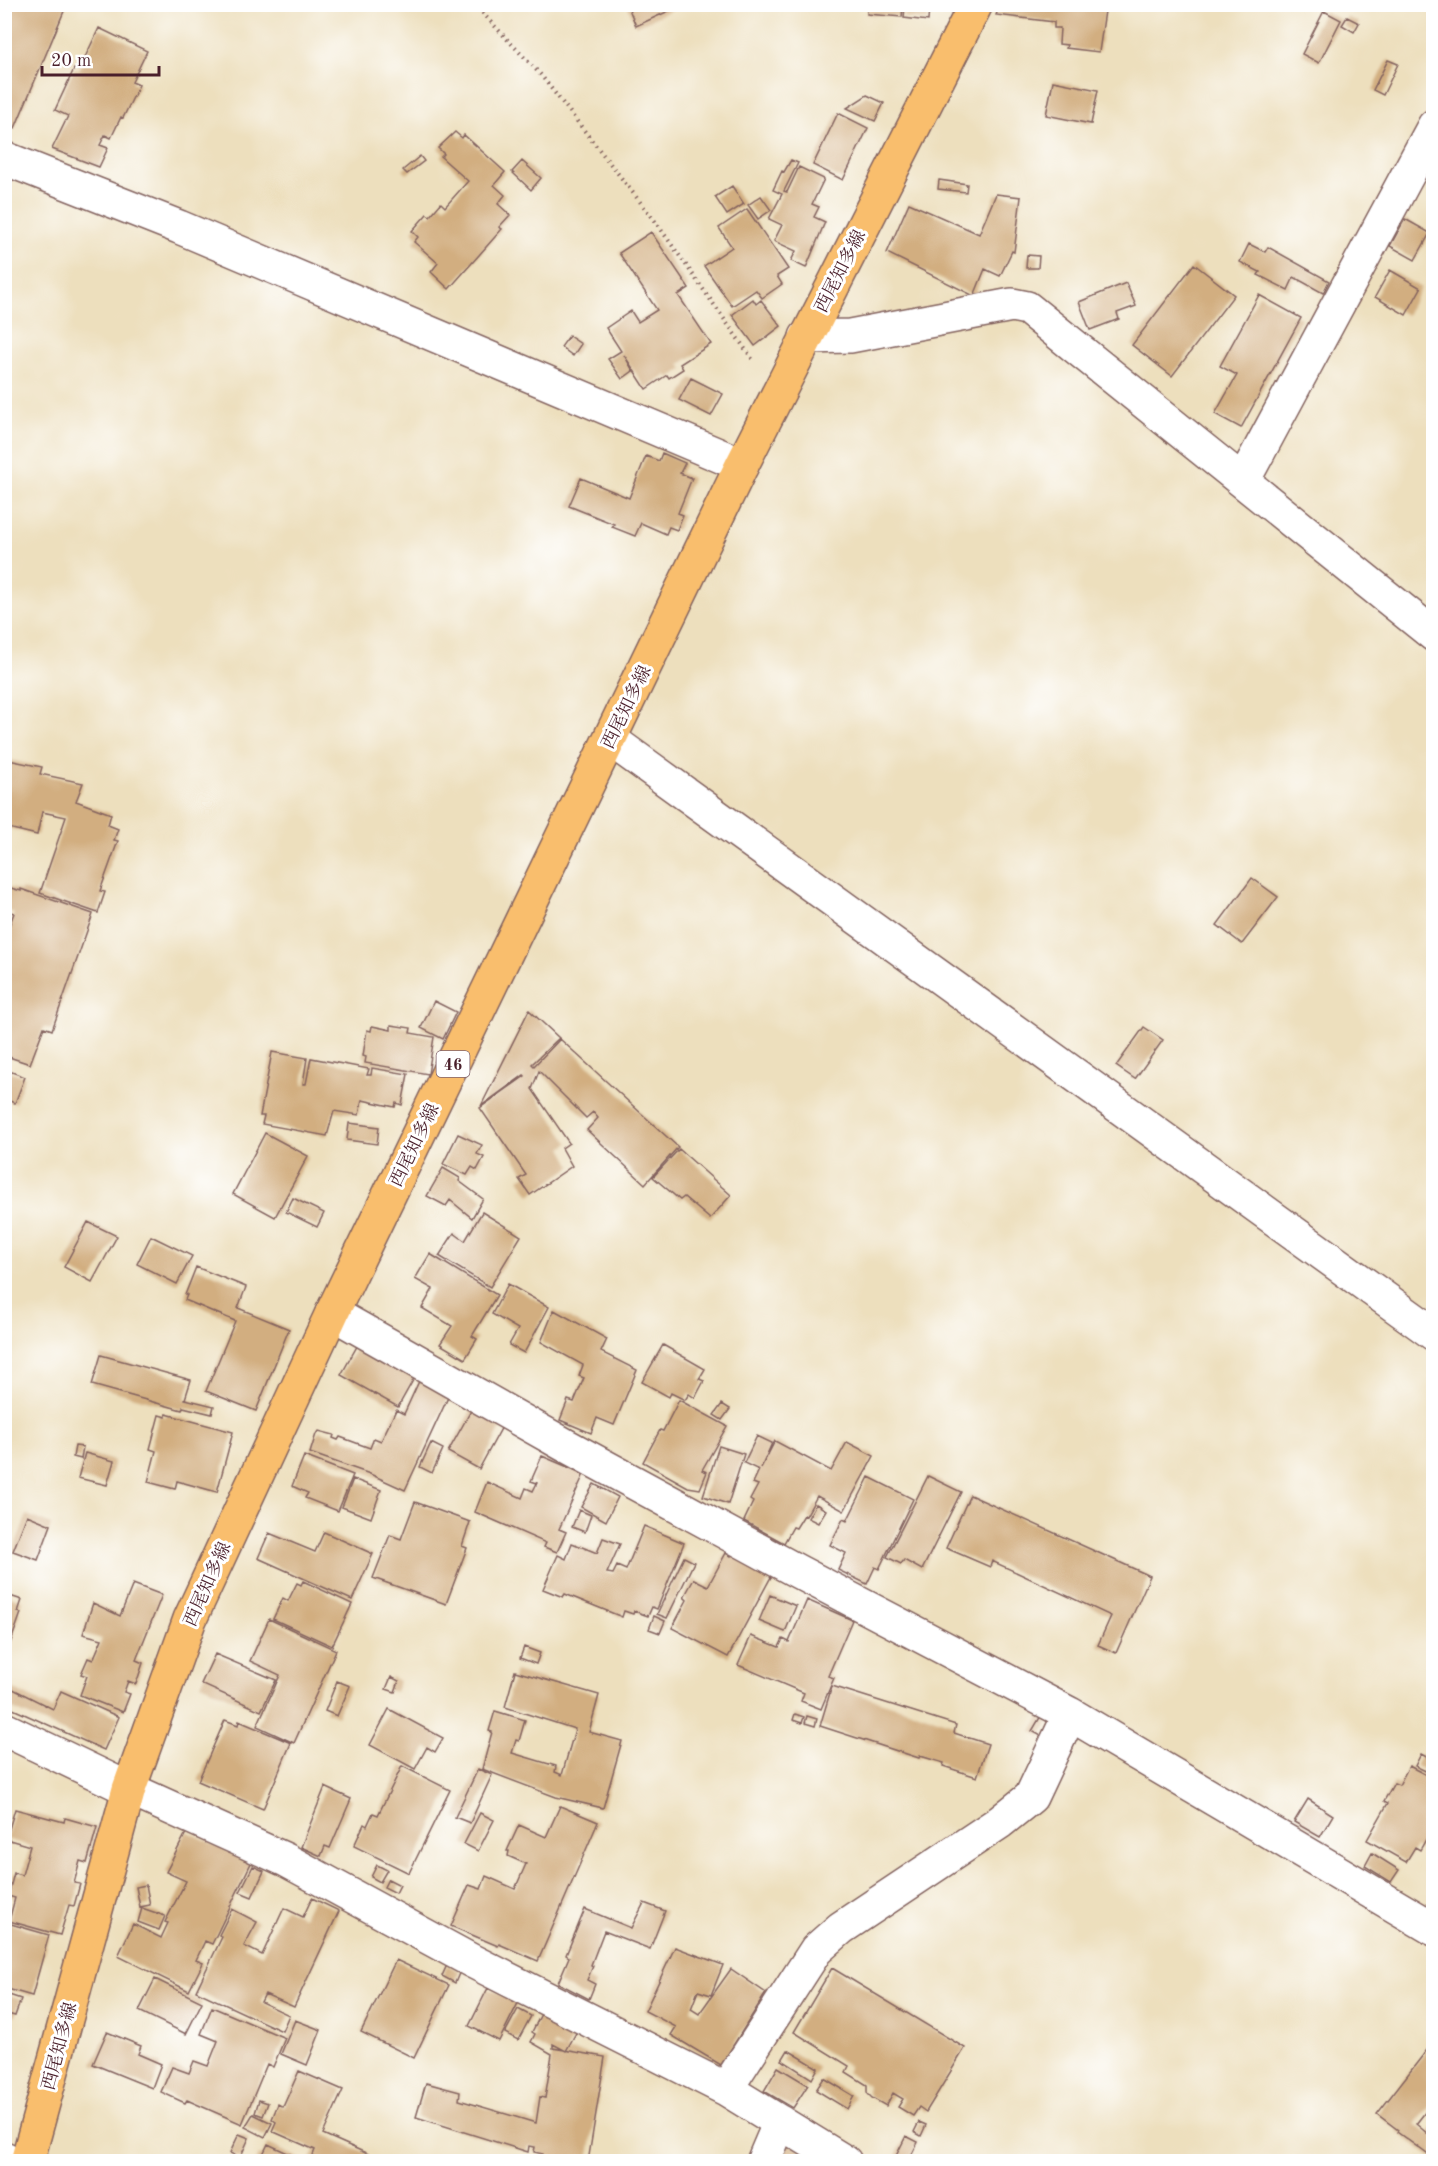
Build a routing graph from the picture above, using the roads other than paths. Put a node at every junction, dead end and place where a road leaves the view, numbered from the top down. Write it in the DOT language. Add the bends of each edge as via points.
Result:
graph roads {
  1 [pos="976,4"];
  2 [pos="1434,126"];
  3 [pos="4,158"];
  4 [pos="806,337"];
  5 [pos="742,465"];
  6 [pos="1243,482"];
  7 [pos="1434,635"];
  8 [pos="611,740"];
  9 [pos="332,1313"];
  10 [pos="1434,1334"];
  11 [pos="1070,1714"];
  12 [pos="4,1729"];
  13 [pos="129,1789"];
  14 [pos="1434,1929"];
  15 [pos="726,2089"];
  16 [pos="780,2122"];
  17 [pos="4,2158"];
  18 [pos="12,2162"];
  19 [pos="27,2162"];
  20 [pos="763,2162"];
  21 [pos="845,2162"];
  1 -- 4 [label="main road, 西尾知多線 / 46"];
  2 -- 6 [label="street"];
  3 -- 5 [label="street" via="179,227"];
  4 -- 5 [label="main road, 西尾知多線 / 46"];
  4 -- 6 [label="street" via="850,336 1012,305 1027,308"];
  5 -- 8 [label="main road, 西尾知多線 / 46"];
  6 -- 7 [label="street"];
  8 -- 9 [label="main road, 西尾知多線 / 46"];
  8 -- 10 [label="street"];
  9 -- 11 [label="street" via="575,1450"];
  9 -- 13 [label="main road, 西尾知多線 / 46" via="190,1619"];
  11 -- 14 [label="street"];
  11 -- 15 [label="street" via="1031,1797 841,1928 816,1950"];
  12 -- 13 [label="street"];
  13 -- 15 [label="street" via="286,1860 472,1961"];
  13 -- 19 [label="main road, 西尾知多線 / 46"];
  15 -- 16 [label="street"];
  16 -- 20 [label="street"];
  16 -- 21 [label="street"];
  17 -- 18 [label="street"];
}
